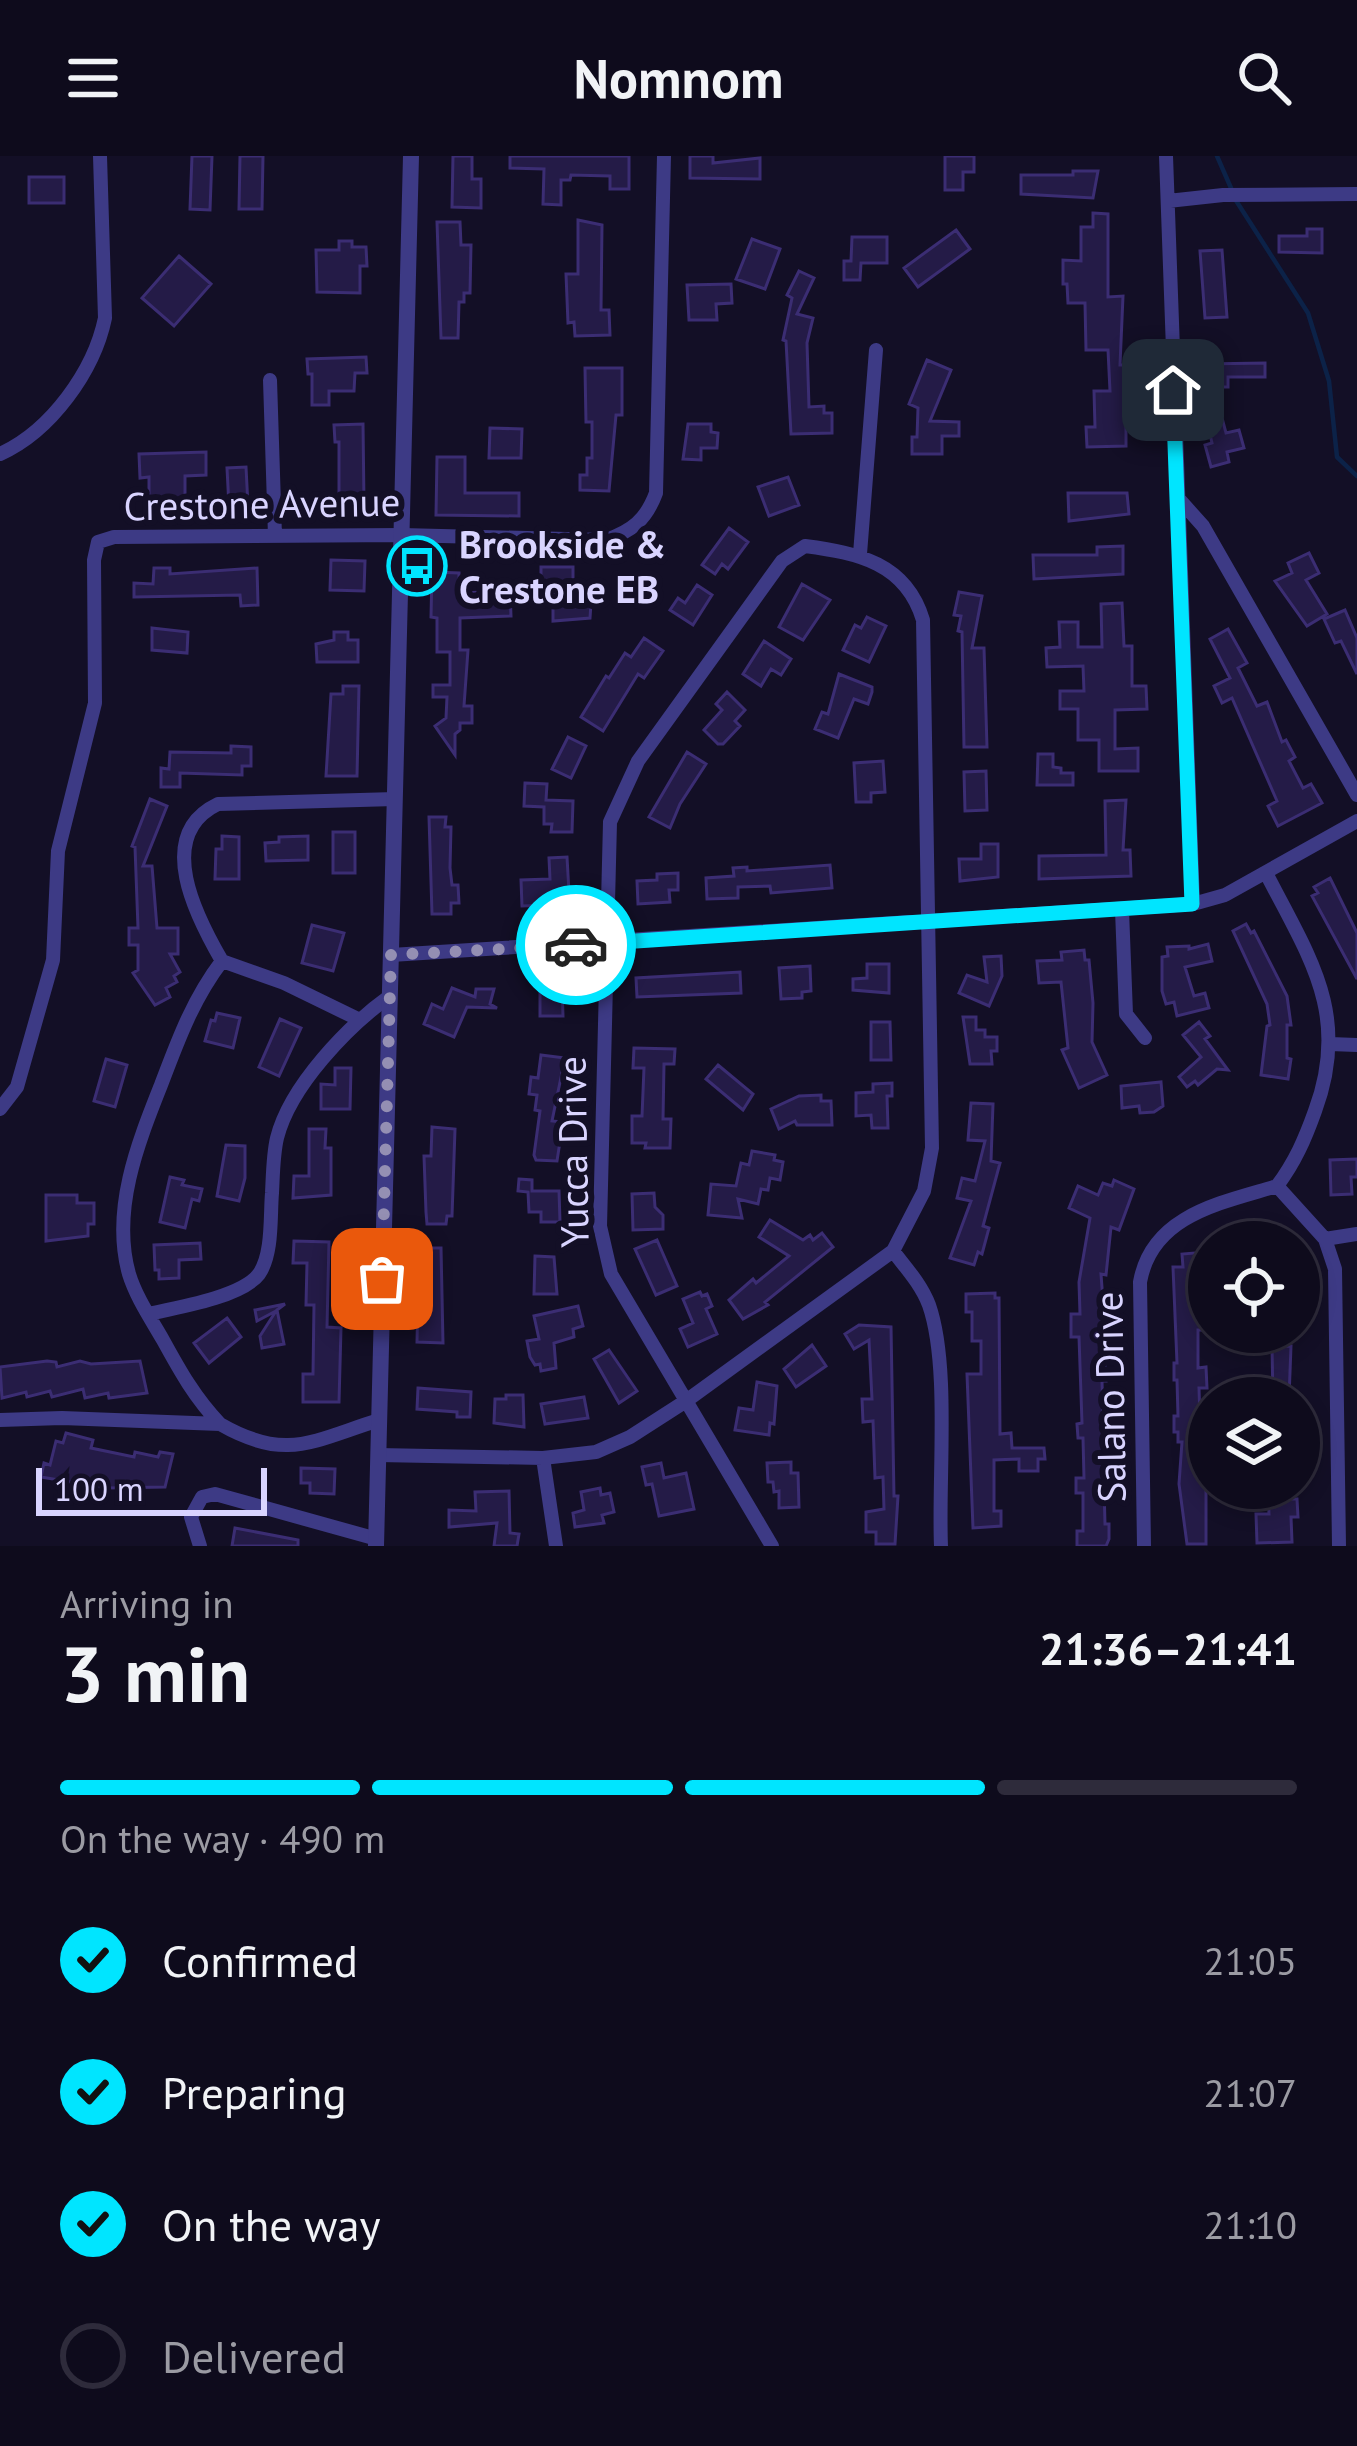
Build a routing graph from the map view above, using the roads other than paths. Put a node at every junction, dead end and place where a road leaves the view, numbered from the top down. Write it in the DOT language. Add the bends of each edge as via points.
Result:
graph roads {
  1 [pos="100,156"];
  2 [pos="411,156"];
  3 [pos="664,156"];
  4 [pos="1166,156"];
  5 [pos="1357,194"];
  6 [pos="1168,201"];
  7 [pos="876,350"];
  8 [pos="270,380"];
  9 [pos="0,454"];
  10 [pos="1178,498"];
  11 [pos="402,535"];
  12 [pos="275,536"];
  13 [pos="860,554"];
  14 [pos="1357,795"];
  15 [pos="395,799"];
  16 [pos="1357,821"];
  17 [pos="1267,873"];
  18 [pos="1192,904"];
  19 [pos="1122,910"];
  20 [pos="929,922"];
  21 [pos="605,944"];
  22 [pos="391,955"];
  23 [pos="222,961"];
  24 [pos="390,996"];
  25 [pos="358,1019"];
  26 [pos="1145,1038"];
  27 [pos="1330,1044"];
  28 [pos="1357,1045"];
  29 [pos="0,1108"];
  30 [pos="1277,1186"];
  31 [pos="1357,1234"];
  32 [pos="1325,1239"];
  33 [pos="892,1251"];
  34 [pos="148,1314"];
  35 [pos="686,1401"];
  36 [pos="0,1420"];
  37 [pos="379,1420"];
  38 [pos="220,1424"];
  39 [pos="378,1455"];
  40 [pos="543,1458"];
  41 [pos="376,1543"];
  42 [pos="200,1546"];
  43 [pos="556,1546"];
  44 [pos="772,1546"];
  45 [pos="941,1546"];
  46 [pos="1144,1546"];
  47 [pos="1340,1546"];
  1 -- 9 [label="street" via="101,339 93,361 33,435"];
  2 -- 11 [label="street"];
  3 -- 11 [label="street, Crestone Avenue" via="650,511 606,540"];
  4 -- 6 [label="street"];
  5 -- 6 [label="street"];
  6 -- 10 [label="street"];
  7 -- 13 [label="street"];
  8 -- 12 [label="street"];
  10 -- 14 [label="street" via="1202,526"];
  10 -- 18 [label="street"];
  11 -- 12 [label="street, Crestone Avenue"];
  11 -- 15 [label="street"];
  12 -- 29 [label="street, Crestone Avenue" via="98,542 95,704 58,851 53,960 17,1087"];
  13 -- 20 [label="street" via="899,579 923,620"];
  13 -- 21 [label="street, Yucca Drive" via="805,545 791,551 638,761 610,822"];
  15 -- 22 [label="street"];
  15 -- 23 [label="street" via="233,801 204,810 188,836 185,877"];
  16 -- 17 [label="street"];
  17 -- 18 [label="street"];
  17 -- 27 [label="street" via="1318,975"];
  18 -- 19 [label="street"];
  19 -- 20 [label="street"];
  19 -- 26 [label="street" via="1126,1014"];
  20 -- 21 [label="street"];
  20 -- 33 [label="street" via="932,1148 924,1191"];
  21 -- 22 [label="street"];
  21 -- 35 [label="street, Yucca Drive" via="604,1253"];
  22 -- 24 [label="street"];
  23 -- 25 [label="street"];
  23 -- 34 [label="street" via="191,1007 132,1165 125,1253"];
  24 -- 25 [label="street"];
  24 -- 37 [label="street"];
  25 -- 34 [label="street" via="308,1080 277,1138 260,1273 243,1287"];
  27 -- 28 [label="street"];
  27 -- 30 [label="street" via="1310,1125"];
  30 -- 32 [label="street"];
  30 -- 46 [label="street, Salano Drive" via="1199,1210 1162,1234 1144,1262"];
  31 -- 32 [label="street"];
  32 -- 47 [label="street" via="1335,1269"];
  33 -- 35 [label="street"];
  33 -- 45 [label="street" via="920,1286 934,1326"];
  34 -- 38 [label="street" via="196,1399"];
  35 -- 40 [label="street" via="596,1452"];
  35 -- 44 [label="street, Yucca Drive"];
  36 -- 38 [label="street"];
  37 -- 38 [label="street" via="280,1448"];
  37 -- 39 [label="street"];
  39 -- 40 [label="street"];
  39 -- 41 [label="street"];
  40 -- 43 [label="street"];
  41 -- 42 [label="street" via="228,1496 202,1496 191,1517"];
}
